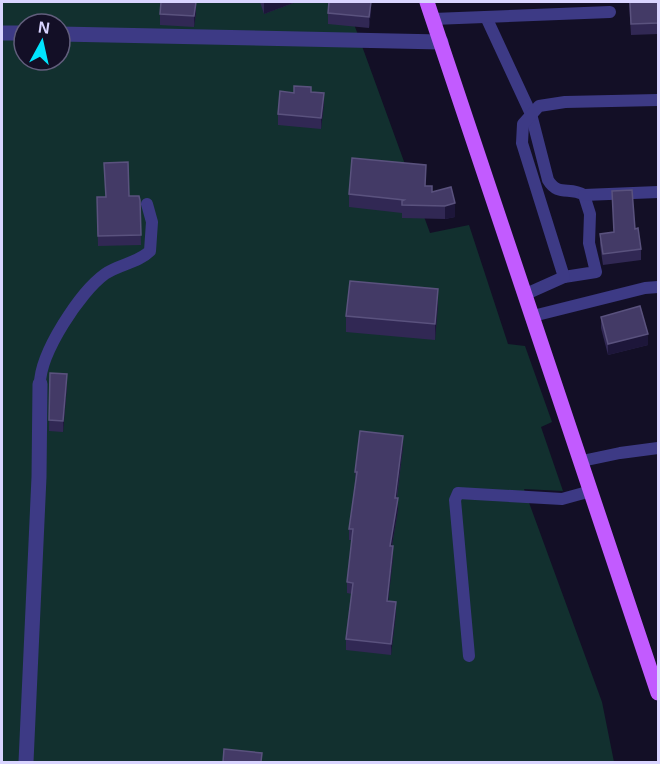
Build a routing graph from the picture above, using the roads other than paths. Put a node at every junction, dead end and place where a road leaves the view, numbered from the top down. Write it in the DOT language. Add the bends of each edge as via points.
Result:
graph roads {
  1 [pos="427,2"];
  2 [pos="610,12"];
  3 [pos="486,17"];
  4 [pos="433,19"];
  5 [pos="72,34"];
  6 [pos="441,42"];
  7 [pos="658,100"];
  8 [pos="531,114"];
  9 [pos="658,192"];
  10 [pos="584,195"];
  11 [pos="147,204"];
  12 [pos="564,278"];
  13 [pos="658,287"];
  14 [pos="526,294"];
  15 [pos="533,316"];
  16 [pos="40,384"];
  17 [pos="658,448"];
  18 [pos="582,462"];
  19 [pos="591,491"];
  20 [pos="469,656"];
  21 [pos="658,693"];
  22 [pos="26,762"];
  1 -- 4 [label="main road"];
  2 -- 3 [label="lane"];
  3 -- 4 [label="lane"];
  3 -- 8 [label="lane"];
  4 -- 6 [label="main road"];
  5 -- 6 [label="street"];
  6 -- 14 [label="main road"];
  7 -- 8 [label="lane" via="565,102 539,106"];
  8 -- 10 [label="lane" via="553,187 577,190"];
  8 -- 12 [label="lane" via="523,124 522,143"];
  9 -- 10 [label="lane"];
  10 -- 12 [label="lane" via="590,214 589,243 596,272"];
  11 -- 16 [label="lane" via="152,222 150,251 105,273 86,291 49,347"];
  12 -- 14 [label="lane"];
  13 -- 15 [label="lane"];
  14 -- 15 [label="main road"];
  15 -- 18 [label="main road"];
  16 -- 22 [label="street"];
  17 -- 18 [label="lane"];
  18 -- 19 [label="main road"];
  19 -- 20 [label="lane" via="562,499 458,494 455,500"];
  19 -- 21 [label="main road"];
}
